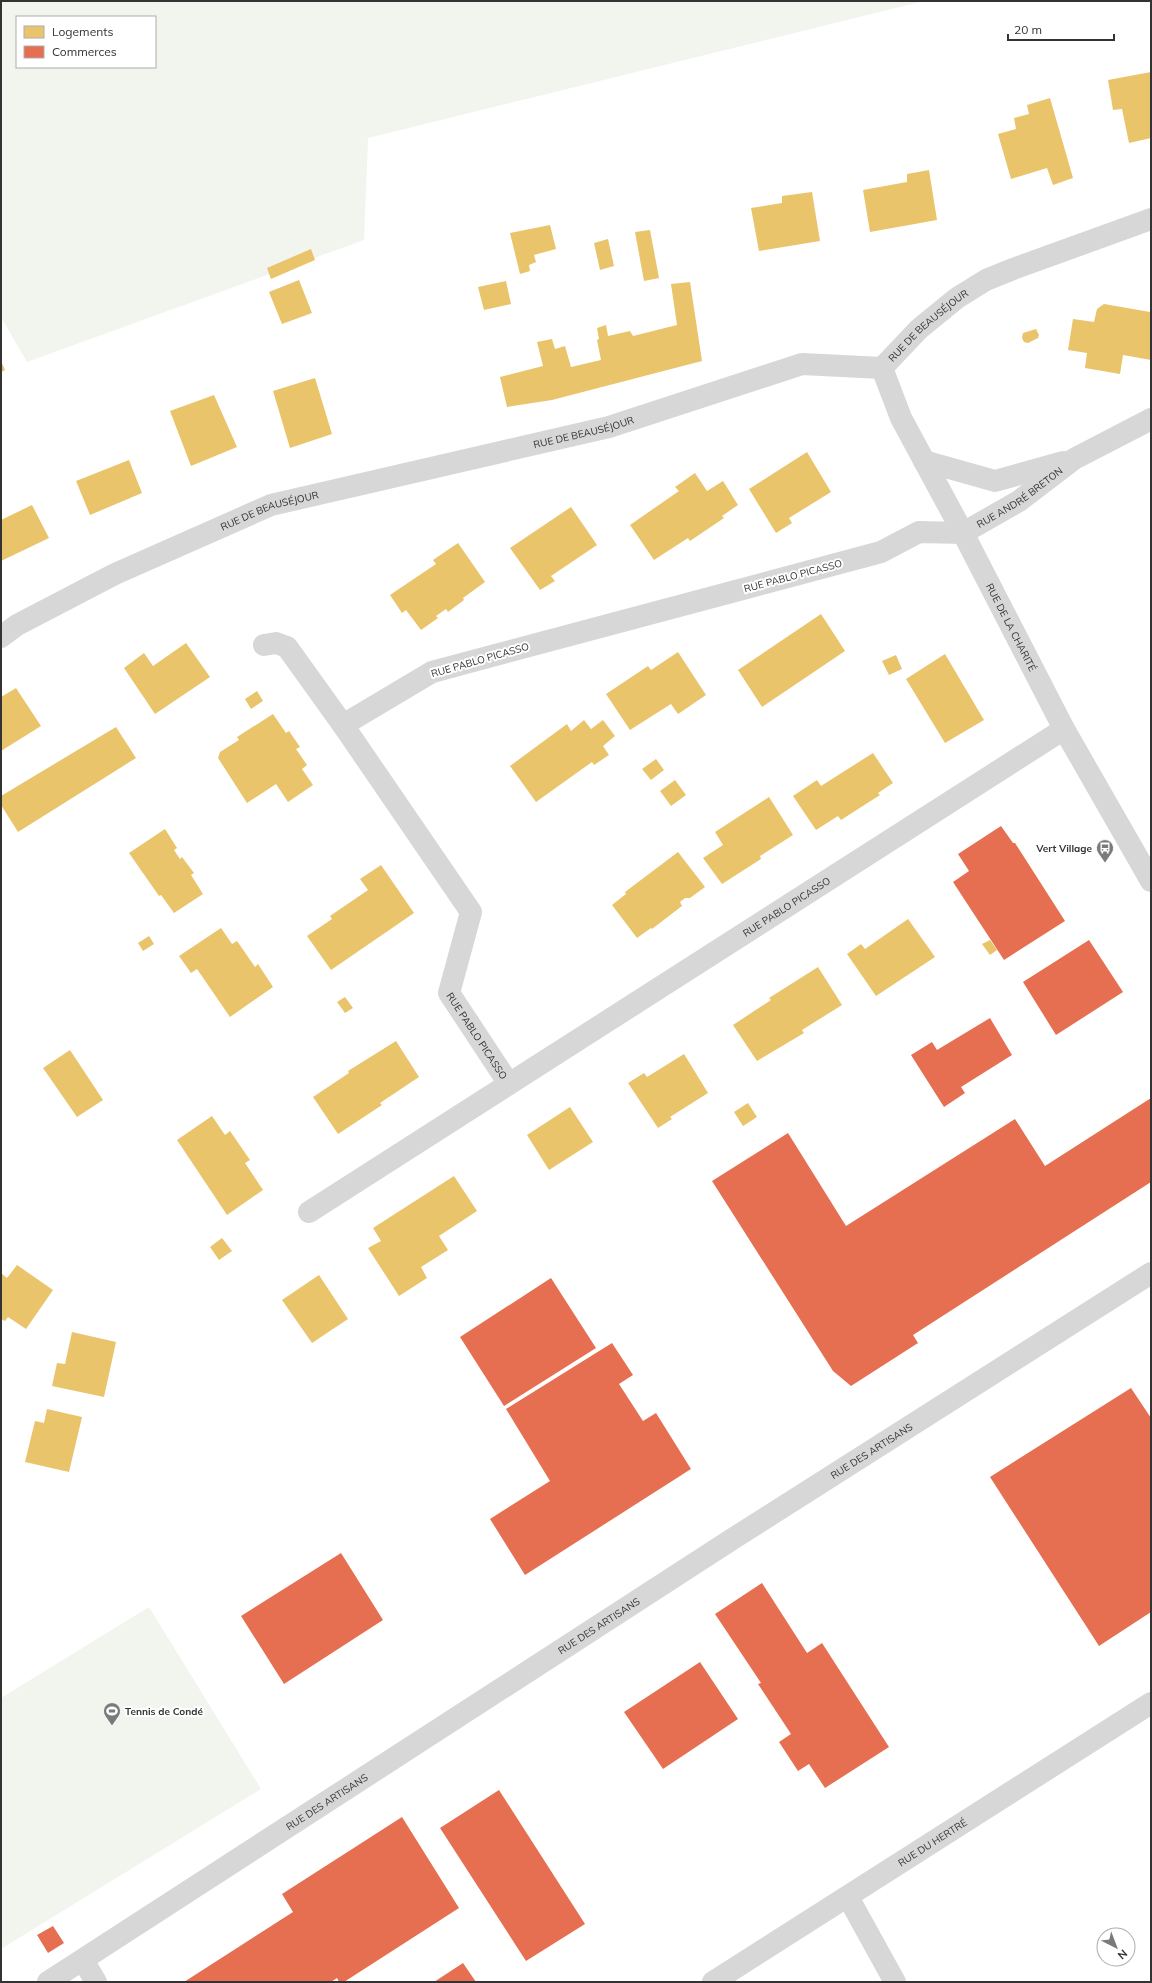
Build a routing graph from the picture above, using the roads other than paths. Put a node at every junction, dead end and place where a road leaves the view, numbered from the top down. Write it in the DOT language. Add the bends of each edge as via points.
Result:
graph roads {
  1 [pos="1151,219"];
  2 [pos="882,368"];
  3 [pos="1151,419"];
  4 [pos="1074,459"];
  5 [pos="924,461"];
  6 [pos="963,533"];
  7 [pos="1,637"];
  8 [pos="264,645"];
  9 [pos="342,725"];
  10 [pos="1064,730"];
  11 [pos="1151,880"];
  12 [pos="509,1084"];
  13 [pos="309,1212"];
  14 [pos="1151,1273"];
  15 [pos="1151,1703"];
  16 [pos="848,1897"];
  17 [pos="83,1960"];
  18 [pos="48,1982"];
  19 [pos="96,1982"];
  20 [pos="713,1982"];
  21 [pos="895,1982"];
  1 -- 2 [label="street, RUE DE BEAUSÉJOUR" via="986,280 957,298 919,329"];
  2 -- 5 [label="street, RUE DE LA CHARITÉ" via="901,418"];
  2 -- 7 [label="street, RUE DE BEAUSÉJOUR" via="802,364 609,427 271,504 115,574 17,625"];
  3 -- 4 [label="street, RUE ANDRÉ BRETON"];
  4 -- 5 [label="street, RUE ANDRÉ BRETON" via="995,481"];
  4 -- 6 [label="street, RUE ANDRÉ BRETON" via="1019,501"];
  5 -- 6 [label="street, RUE DE LA CHARITÉ"];
  6 -- 9 [label="street, RUE PABLO PICASSO" via="920,532 881,552 432,672"];
  6 -- 10 [label="street, RUE DE LA CHARITÉ"];
  8 -- 9 [label="street" via="276,643 287,647"];
  9 -- 12 [label="street, RUE PABLO PICASSO" via="471,912 449,993"];
  10 -- 11 [label="street, RUE DE LA CHARITÉ"];
  10 -- 12 [label="street, RUE PABLO PICASSO"];
  12 -- 13 [label="street, RUE PABLO PICASSO"];
  14 -- 17 [label="street, RUE DES ARTISANS" via="727,1542"];
  15 -- 16 [label="street, RUE DU HERTRÉ"];
  16 -- 20 [label="street, RUE DU HERTRÉ"];
  16 -- 21 [label="street"];
  17 -- 18 [label="street, RUE DES ARTISANS"];
  17 -- 19 [label="street"];
}
